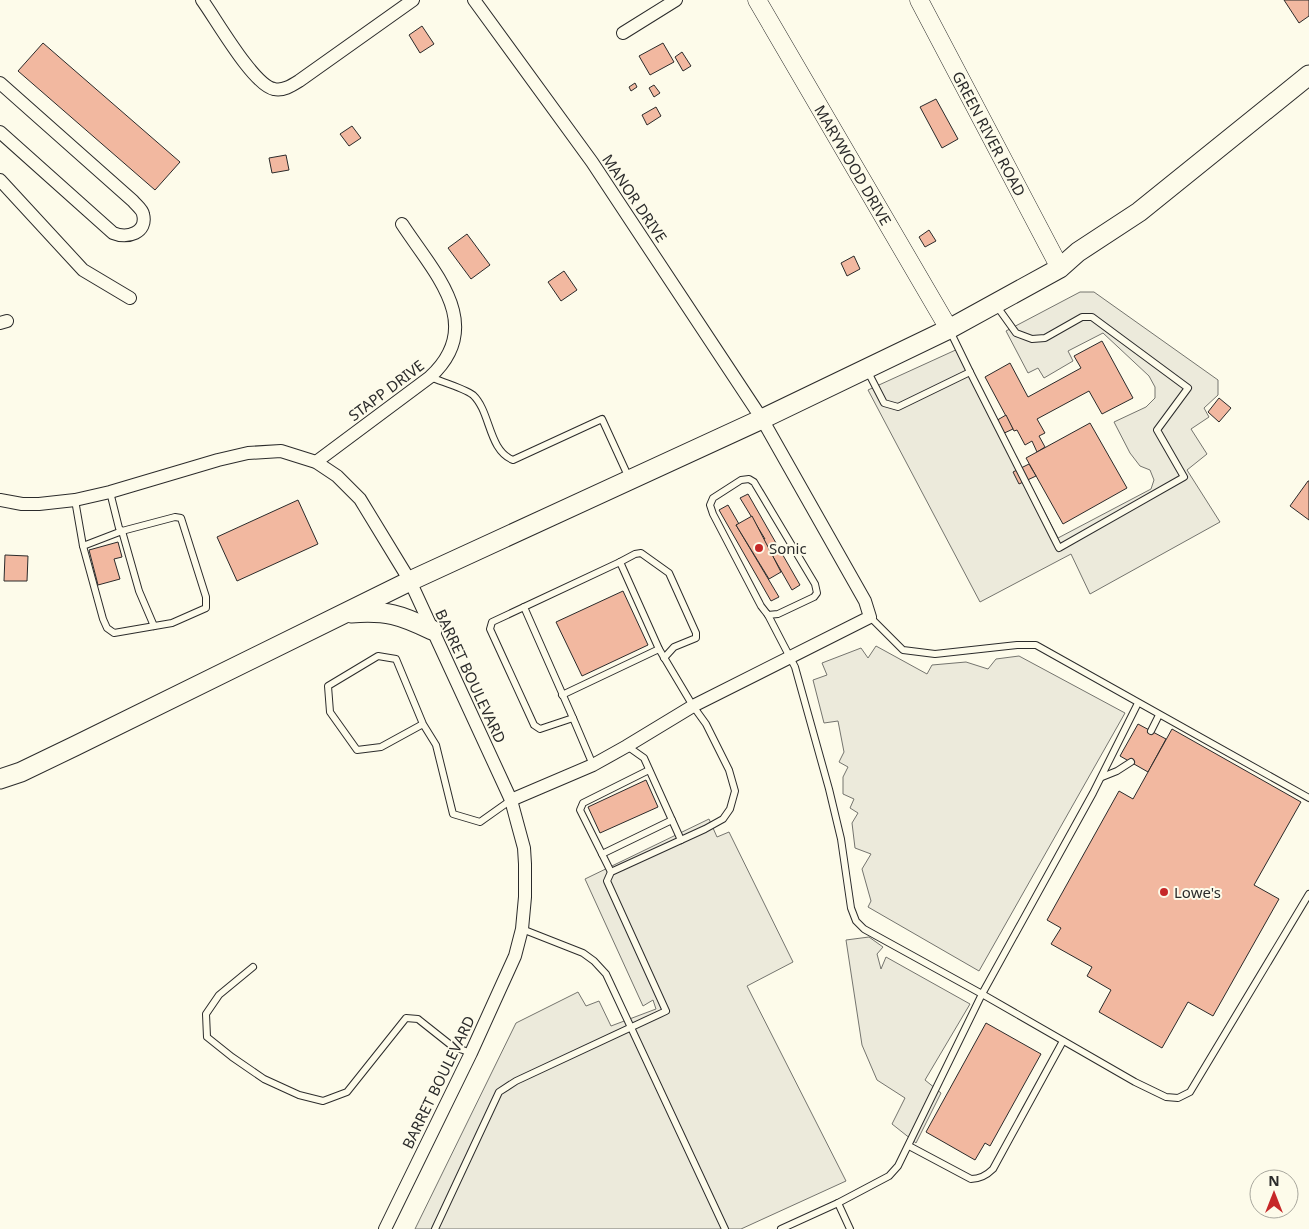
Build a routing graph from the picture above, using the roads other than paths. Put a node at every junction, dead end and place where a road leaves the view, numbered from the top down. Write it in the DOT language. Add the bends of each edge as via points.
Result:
graph roads {
  1 [pos="202,0"];
  2 [pos="413,0"];
  3 [pos="474,0"];
  4 [pos="676,0"];
  5 [pos="757,0"];
  6 [pos="919,0"];
  7 [pos="623,33"];
  8 [pos="1309,75"];
  9 [pos="0,83"];
  10 [pos="0,132"];
  11 [pos="0,180"];
  12 [pos="402,224"];
  13 [pos="1060,268"];
  14 [pos="130,298"];
  15 [pos="995,304"];
  16 [pos="950,329"];
  17 [pos="866,369"];
  18 [pos="970,372"];
  19 [pos="430,378"];
  20 [pos="762,419"];
  21 [pos="316,462"];
  22 [pos="630,479"];
  23 [pos="110,492"];
  24 [pos="0,500"];
  25 [pos="75,500"];
  26 [pos="122,531"];
  27 [pos="83,546"];
  28 [pos="620,562"];
  29 [pos="410,581"];
  30 [pos="524,607"];
  31 [pos="342,614"];
  32 [pos="768,615"];
  33 [pos="870,617"];
  34 [pos="154,626"];
  35 [pos="432,630"];
  36 [pos="659,650"];
  37 [pos="791,656"];
  38 [pos="664,658"];
  39 [pos="562,694"];
  40 [pos="1138,703"];
  41 [pos="693,706"];
  42 [pos="1158,715"];
  43 [pos="573,718"];
  44 [pos="423,724"];
  45 [pos="1150,731"];
  46 [pos="627,746"];
  47 [pos="1131,762"];
  48 [pos="593,765"];
  49 [pos="649,770"];
  50 [pos="21,772"];
  51 [pos="1102,776"];
  52 [pos="0,779"];
  53 [pos="0,790"];
  54 [pos="1309,798"];
  55 [pos="511,800"];
  56 [pos="672,820"];
  57 [pos="681,840"];
  58 [pos="602,854"];
  59 [pos="611,872"];
  60 [pos="1309,894"];
  61 [pos="522,929"];
  62 [pos="254,967"];
  63 [pos="982,994"];
  64 [pos="632,1027"];
  65 [pos="1063,1041"];
  66 [pos="471,1053"];
  67 [pos="909,1146"];
  68 [pos="838,1203"];
  69 [pos="385,1229"];
  70 [pos="436,1229"];
  71 [pos="725,1229"];
  72 [pos="781,1229"];
  73 [pos="850,1229"];
  1 -- 2 [label="street" via="258,80 265,86 281,90 299,81"];
  3 -- 20 [label="street, MANOR DRIVE" via="592,162"];
  4 -- 7 [label="street"];
  5 -- 16 [label="street, MARYWOOD DRIVE"];
  6 -- 13 [label="street, GREEN RIVER ROAD"];
  8 -- 13 [label="main road" via="1139,212 1078,252"];
  9 -- 10 [label="street" via="133,201 143,214 144,222 139,230 127,236 113,233"];
  11 -- 14 [label="street" via="83,270"];
  12 -- 19 [label="street, STAPP DRIVE" via="444,287 456,320 451,352"];
  13 -- 15 [label="main road"];
  15 -- 16 [label="main road"];
  15 -- 18 [label="lane" via="1016,333 1032,339 1045,338 1082,317 1092,317 1188,388 1157,430 1184,477 1058,548"];
  16 -- 17 [label="main road"];
  16 -- 18 [label="lane"];
  17 -- 18 [label="lane" via="884,404 898,407"];
  17 -- 20 [label="main road"];
  19 -- 21 [label="street, STAPP DRIVE"];
  19 -- 22 [label="lane" via="473,395 500,449 513,460 602,419"];
  20 -- 22 [label="main road"];
  20 -- 33 [label="street, MANOR DRIVE" via="865,601"];
  21 -- 23 [label="street, BARRET BOULEVARD" via="281,450 248,452"];
  21 -- 29 [label="street, BARRET BOULEVARD" via="337,476 360,499"];
  22 -- 29 [label="main road"];
  23 -- 25 [label="street, BARRET BOULEVARD"];
  23 -- 26 [label="lane"];
  24 -- 25 [label="street, BARRET BOULEVARD" via="39,504"];
  25 -- 27 [label="lane"];
  26 -- 27 [label="lane"];
  26 -- 34 [label="lane" via="139,591"];
  26 -- 34 [label="lane" via="181,518 206,597 206,608 172,623"];
  27 -- 34 [label="lane" via="107,628 114,633"];
  28 -- 30 [label="lane"];
  28 -- 36 [label="lane"];
  28 -- 38 [label="lane" via="641,553 669,573 696,638 674,648"];
  29 -- 31 [label="main road"];
  29 -- 35 [label="street, BARRET BOULEVARD"];
  30 -- 39 [label="lane"];
  30 -- 43 [label="lane" via="492,622 490,629 534,724 540,729"];
  31 -- 35 [label="main road" via="392,613"];
  31 -- 50 [label="main road"];
  32 -- 32 [label="lane" via="778,614 817,593 815,584 754,482 740,480 713,498 710,505 755,596"];
  32 -- 37 [label="lane"];
  33 -- 37 [label="street"];
  33 -- 40 [label="lane" via="903,650 935,654 1017,644 1036,646"];
  35 -- 55 [label="street, BARRET BOULEVARD"];
  36 -- 38 [label="lane"];
  36 -- 39 [label="lane"];
  37 -- 41 [label="street"];
  37 -- 63 [label="lane" via="829,789 856,921 864,929"];
  38 -- 41 [label="lane"];
  39 -- 43 [label="lane"];
  40 -- 42 [label="lane"];
  40 -- 51 [label="lane"];
  41 -- 46 [label="street"];
  41 -- 57 [label="lane" via="706,724 729,770 735,791 723,819"];
  42 -- 45 [label="lane"];
  42 -- 54 [label="lane"];
  43 -- 48 [label="lane"];
  44 -- 44 [label="lane" via="396,659 378,656 328,686 330,712 357,750 381,747"];
  44 -- 55 [label="lane" via="436,745 453,814 480,822"];
  46 -- 48 [label="street"];
  46 -- 49 [label="lane" via="644,758"];
  47 -- 51 [label="lane"];
  48 -- 55 [label="street"];
  49 -- 56 [label="lane"];
  49 -- 58 [label="lane" via="583,803 580,810"];
  50 -- 52 [label="main road"];
  50 -- 53 [label="main road"];
  51 -- 63 [label="lane"];
  55 -- 61 [label="street, BARRET BOULEVARD" via="521,834 525,864"];
  56 -- 57 [label="lane"];
  56 -- 58 [label="lane"];
  57 -- 59 [label="lane"];
  58 -- 59 [label="lane"];
  59 -- 64 [label="lane" via="607,881 666,1011"];
  60 -- 65 [label="lane" via="1190,1092 1178,1098 1166,1097"];
  61 -- 64 [label="lane" via="572,948 594,961 606,974"];
  61 -- 66 [label="street, BARRET BOULEVARD" via="515,956"];
  62 -- 66 [label="lane" via="219,995 206,1014 207,1037 264,1079 299,1095 323,1101 346,1092 406,1018 418,1019 452,1046"];
  63 -- 65 [label="lane"];
  63 -- 67 [label="lane"];
  64 -- 70 [label="lane" via="499,1092"];
  64 -- 71 [label="lane"];
  65 -- 67 [label="lane" via="993,1169 986,1176 971,1179"];
  66 -- 69 [label="street, BARRET BOULEVARD"];
  67 -- 68 [label="lane" via="889,1176"];
  68 -- 72 [label="lane"];
  68 -- 73 [label="lane"];
}
